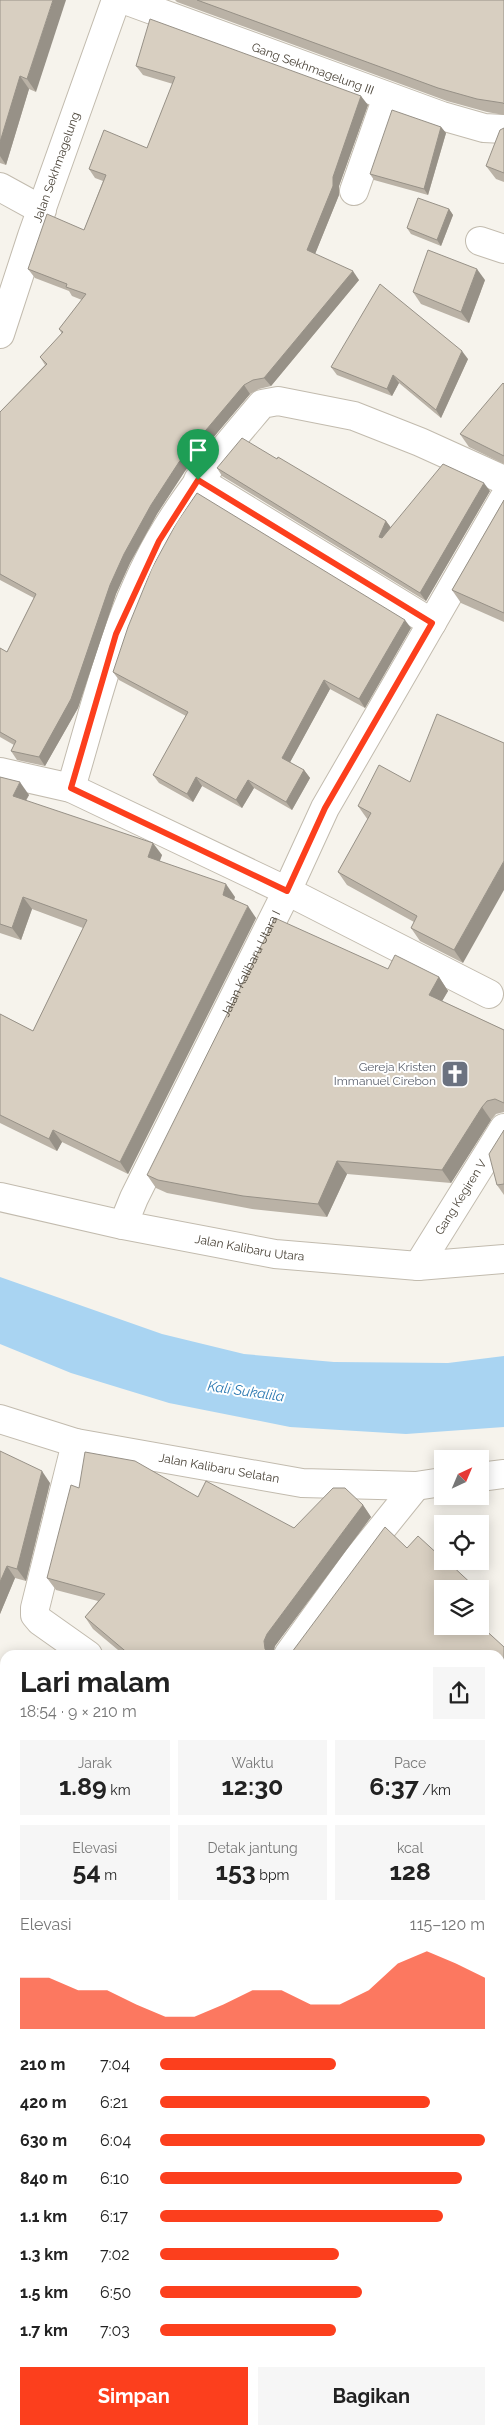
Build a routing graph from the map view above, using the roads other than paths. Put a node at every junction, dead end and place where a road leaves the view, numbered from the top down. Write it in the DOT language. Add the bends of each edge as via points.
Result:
graph roads {
  1 [pos="116,0"];
  2 [pos="125,0"];
  3 [pos="387,97"];
  4 [pos="504,129"];
  5 [pos="0,187"];
  6 [pos="354,191"];
  7 [pos="42,210"];
  8 [pos="0,334"];
  9 [pos="198,480"];
  10 [pos="504,480"];
  11 [pos="504,498"];
  12 [pos="432,623"];
  13 [pos="0,772"];
  14 [pos="71,788"];
  15 [pos="287,891"];
  16 [pos="489,994"];
  17 [pos="504,1128"];
  18 [pos="0,1197"];
  19 [pos="123,1225"];
  20 [pos="504,1259"];
  21 [pos="418,1266"];
  22 [pos="0,1419"];
  23 [pos="76,1443"];
  24 [pos="504,1474"];
  25 [pos="489,1476"];
  26 [pos="429,1484"];
  27 [pos="81,1650"];
  28 [pos="292,1650"];
  1 -- 7 [label="street, Jalan Sekhmagelung"];
  2 -- 3 [label="street, Gang Sekhmagelung III"];
  3 -- 4 [label="street, Gang Sekhmagelung III" via="484,128"];
  3 -- 6 [label="street"];
  5 -- 7 [label="street"];
  7 -- 8 [label="street, Jalan Sekhmagelung"];
  9 -- 10 [label="street" via="262,404 272,400 354,416"];
  9 -- 12 [label="street"];
  9 -- 14 [label="street" via="159,541 116,634"];
  11 -- 12 [label="street, Jalan Kalibaru Utara I"];
  12 -- 15 [label="street, Jalan Kalibaru Utara I" via="325,808"];
  13 -- 14 [label="street"];
  14 -- 15 [label="street"];
  15 -- 16 [label="street"];
  15 -- 19 [label="street, Jalan Kalibaru Utara I"];
  17 -- 21 [label="street, Gang Kegiren V"];
  18 -- 19 [label="street, Jalan Kalibaru Utara"];
  19 -- 21 [label="street, Jalan Kalibaru Utara" via="276,1254"];
  20 -- 21 [label="street, Jalan Kalibaru Utara"];
  22 -- 23 [label="street, Jalan Kalibaru Selatan"];
  23 -- 26 [label="street, Jalan Kalibaru Selatan" via="302,1483"];
  23 -- 27 [label="street" via="35,1614"];
  24 -- 25 [label="street"];
  26 -- 28 [label="street" via="358,1558"];
}
